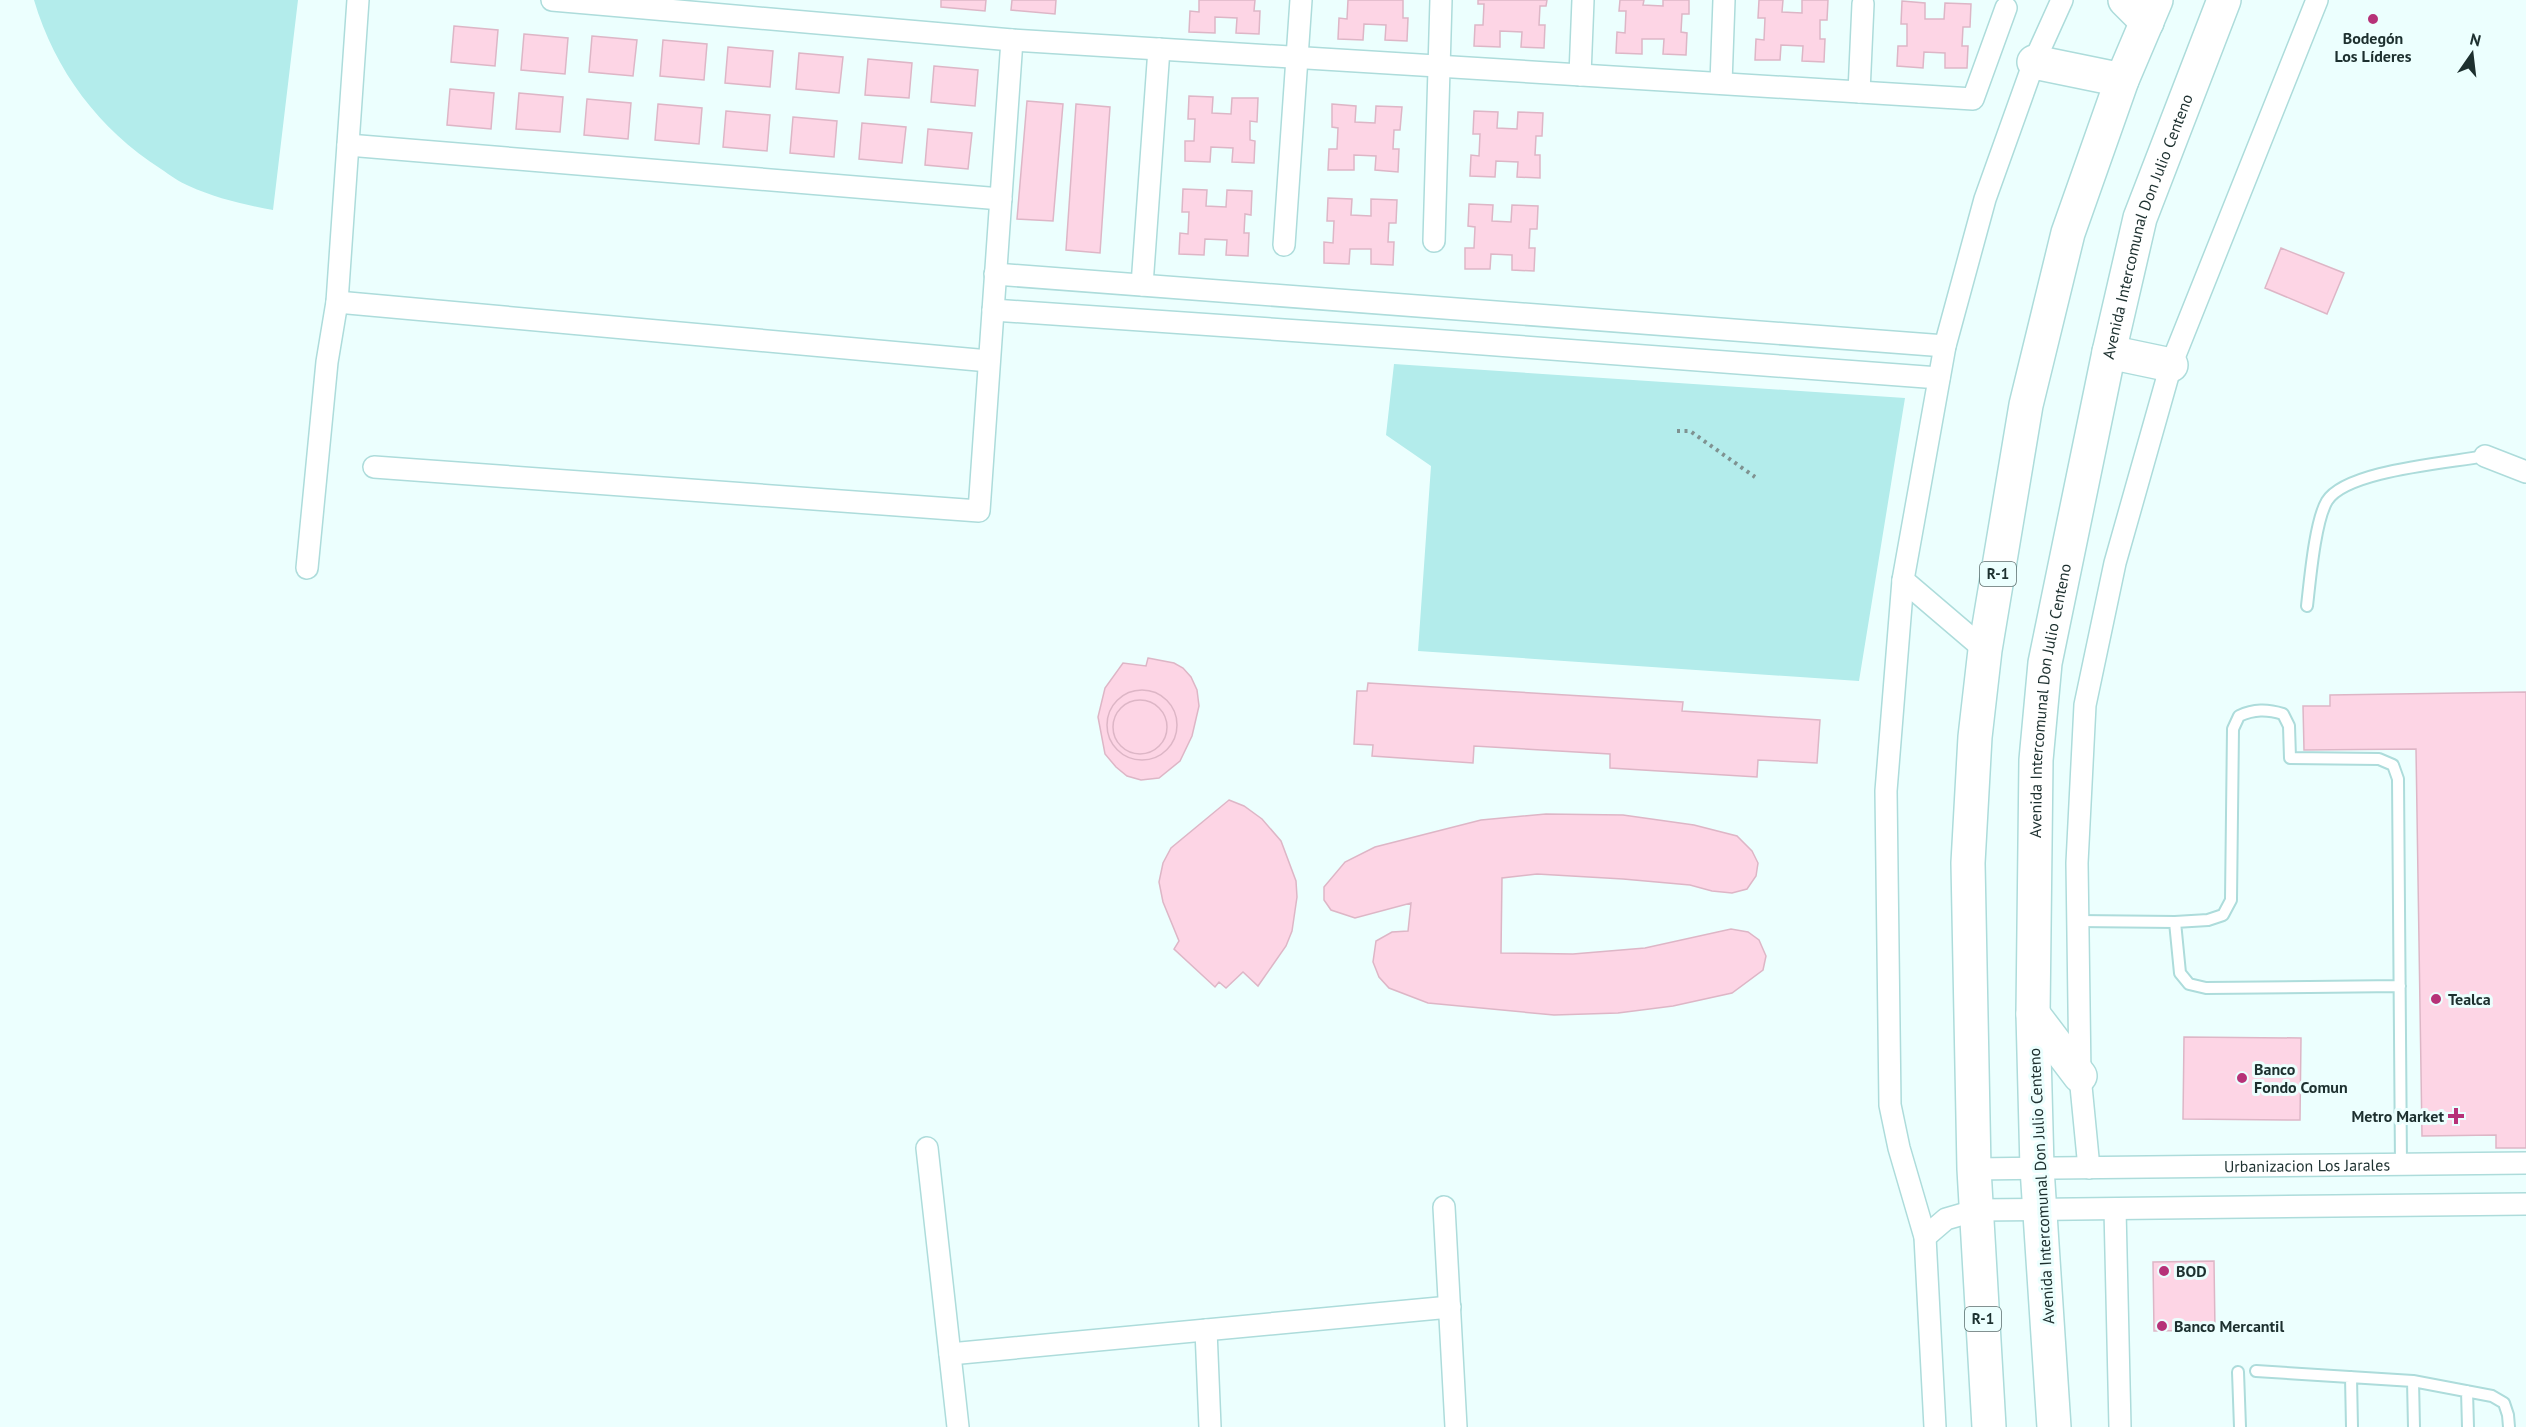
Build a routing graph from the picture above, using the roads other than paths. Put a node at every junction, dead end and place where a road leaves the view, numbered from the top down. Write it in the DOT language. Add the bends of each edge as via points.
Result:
graph roads {
  1 [pos="358,0"];
  2 [pos="552,0"];
  3 [pos="1301,0"];
  4 [pos="1441,0"];
  5 [pos="1583,0"];
  6 [pos="1724,0"];
  7 [pos="2062,0"];
  8 [pos="2224,0"];
  9 [pos="2317,0"];
  10 [pos="1863,4"];
  11 [pos="2143,7"];
  12 [pos="2006,8"];
  13 [pos="1012,40"];
  14 [pos="1159,49"];
  15 [pos="1297,58"];
  16 [pos="2034,62"];
  17 [pos="1438,66"];
  18 [pos="1580,75"];
  19 [pos="2122,80"];
  20 [pos="1721,83"];
  21 [pos="1859,92"];
  22 [pos="348,145"];
  23 [pos="1000,199"];
  24 [pos="1434,241"];
  25 [pos="1284,245"];
  26 [pos="995,274"];
  27 [pos="1142,285"];
  28 [pos="337,302"];
  29 [pos="1419,306"];
  30 [pos="993,310"];
  31 [pos="1417,339"];
  32 [pos="1945,346"];
  33 [pos="2109,352"];
  34 [pos="989,361"];
  35 [pos="2171,365"];
  36 [pos="1939,378"];
  37 [pos="2485,456"];
  38 [pos="374,467"];
  39 [pos="2526,472"];
  40 [pos="308,568"];
  41 [pos="1903,580"];
  42 [pos="2307,606"];
  43 [pos="1985,650"];
  44 [pos="2078,921"];
  45 [pos="2175,922"];
  46 [pos="2400,986"];
  47 [pos="2033,1014"];
  48 [pos="2080,1076"];
  49 [pos="927,1148"];
  50 [pos="2526,1163"];
  51 [pos="2401,1165"];
  52 [pos="2037,1168"];
  53 [pos="2089,1168"];
  54 [pos="1974,1169"];
  55 [pos="2526,1204"];
  56 [pos="1444,1207"];
  57 [pos="2115,1209"];
  58 [pos="1977,1210"];
  59 [pos="2040,1210"];
  60 [pos="1925,1237"];
  61 [pos="1450,1307"];
  62 [pos="1206,1330"];
  63 [pos="950,1354"];
  64 [pos="2256,1371"];
  65 [pos="2238,1372"];
  66 [pos="2351,1377"];
  67 [pos="2413,1381"];
  68 [pos="2467,1391"];
  69 [pos="958,1427"];
  70 [pos="1210,1427"];
  71 [pos="1455,1427"];
  72 [pos="1935,1427"];
  73 [pos="1989,1427"];
  74 [pos="2054,1427"];
  75 [pos="2120,1427"];
  76 [pos="2240,1427"];
  77 [pos="2352,1427"];
  78 [pos="2414,1427"];
  79 [pos="2468,1427"];
  80 [pos="2509,1427"];
  1 -- 22 [label="street"];
  2 -- 13 [label="street"];
  3 -- 15 [label="street"];
  4 -- 17 [label="street"];
  5 -- 18 [label="street"];
  6 -- 20 [label="street"];
  7 -- 16 [label="street"];
  8 -- 33 [label="main road, Avenida Intercomunal Don Julio Centeno" via="2140,218"];
  9 -- 35 [label="street, Avenida Intercomunal Don Julio Centeno"];
  10 -- 21 [label="street"];
  11 -- 19 [label="main road, R-1"];
  12 -- 21 [label="street" via="1973,99"];
  13 -- 14 [label="street"];
  13 -- 23 [label="street"];
  14 -- 15 [label="street"];
  14 -- 27 [label="street"];
  15 -- 17 [label="street"];
  15 -- 25 [label="street"];
  16 -- 19 [label="main road"];
  16 -- 32 [label="street" via="1985,199"];
  17 -- 18 [label="street"];
  17 -- 24 [label="street"];
  18 -- 20 [label="street"];
  19 -- 43 [label="main road, R-1" via="2068,234 2026,405"];
  20 -- 21 [label="street"];
  22 -- 23 [label="street"];
  22 -- 28 [label="street"];
  23 -- 26 [label="street"];
  26 -- 27 [label="street"];
  26 -- 30 [label="street"];
  27 -- 29 [label="street"];
  28 -- 34 [label="street"];
  28 -- 40 [label="street" via="327,362"];
  29 -- 31 [label="street"];
  29 -- 32 [label="street"];
  30 -- 31 [label="street"];
  30 -- 34 [label="street"];
  31 -- 36 [label="street"];
  32 -- 36 [label="street"];
  33 -- 35 [label="main road"];
  33 -- 47 [label="main road, Avenida Intercomunal Don Julio Centeno" via="2045,663 2036,760"];
  34 -- 38 [label="street" via="978,511"];
  35 -- 44 [label="street, Avenida Intercomunal Don Julio Centeno" via="2115,563 2085,705"];
  36 -- 41 [label="street"];
  37 -- 39 [label="street"];
  37 -- 42 [label="lane" via="2403,468 2342,486 2327,501 2317,536"];
  41 -- 43 [label="street"];
  41 -- 60 [label="street" via="1886,791 1890,1105"];
  43 -- 54 [label="main road, R-1" via="1975,737 1968,863"];
  44 -- 45 [label="lane"];
  44 -- 48 [label="street, Avenida Intercomunal Don Julio Centeno"];
  45 -- 46 [label="lane" via="2180,973 2189,984 2206,988"];
  45 -- 46 [label="lane" via="2223,915 2231,900 2233,729 2239,716 2270,710 2283,714 2289,726 2290,758 2379,759 2393,765 2398,778"];
  46 -- 51 [label="lane"];
  47 -- 48 [label="main road"];
  47 -- 52 [label="main road, Avenida Intercomunal Don Julio Centeno"];
  48 -- 53 [label="street, Avenida Intercomunal Don Julio Centeno"];
  49 -- 63 [label="street"];
  50 -- 51 [label="street, Urbanizacion Los Jarales"];
  51 -- 53 [label="street, Urbanizacion Los Jarales"];
  52 -- 53 [label="street, Urbanizacion Los Jarales"];
  52 -- 54 [label="street, Urbanizacion Los Jarales"];
  52 -- 59 [label="main road, Avenida Intercomunal Don Julio Centeno"];
  54 -- 58 [label="main road, R-1"];
  55 -- 57 [label="street"];
  56 -- 61 [label="street"];
  57 -- 59 [label="street"];
  57 -- 75 [label="street"];
  58 -- 59 [label="street"];
  58 -- 60 [label="street" via="1946,1219"];
  58 -- 73 [label="main road, R-1"];
  59 -- 74 [label="main road, Avenida Intercomunal Don Julio Centeno"];
  60 -- 72 [label="street"];
  61 -- 62 [label="street"];
  61 -- 71 [label="street"];
  62 -- 63 [label="street"];
  62 -- 70 [label="street"];
  63 -- 69 [label="street"];
  64 -- 66 [label="lane"];
  65 -- 76 [label="lane"];
  66 -- 67 [label="lane"];
  66 -- 77 [label="lane"];
  67 -- 68 [label="lane"];
  67 -- 78 [label="lane"];
  68 -- 79 [label="lane"];
  68 -- 80 [label="lane" via="2504,1402"];
}
